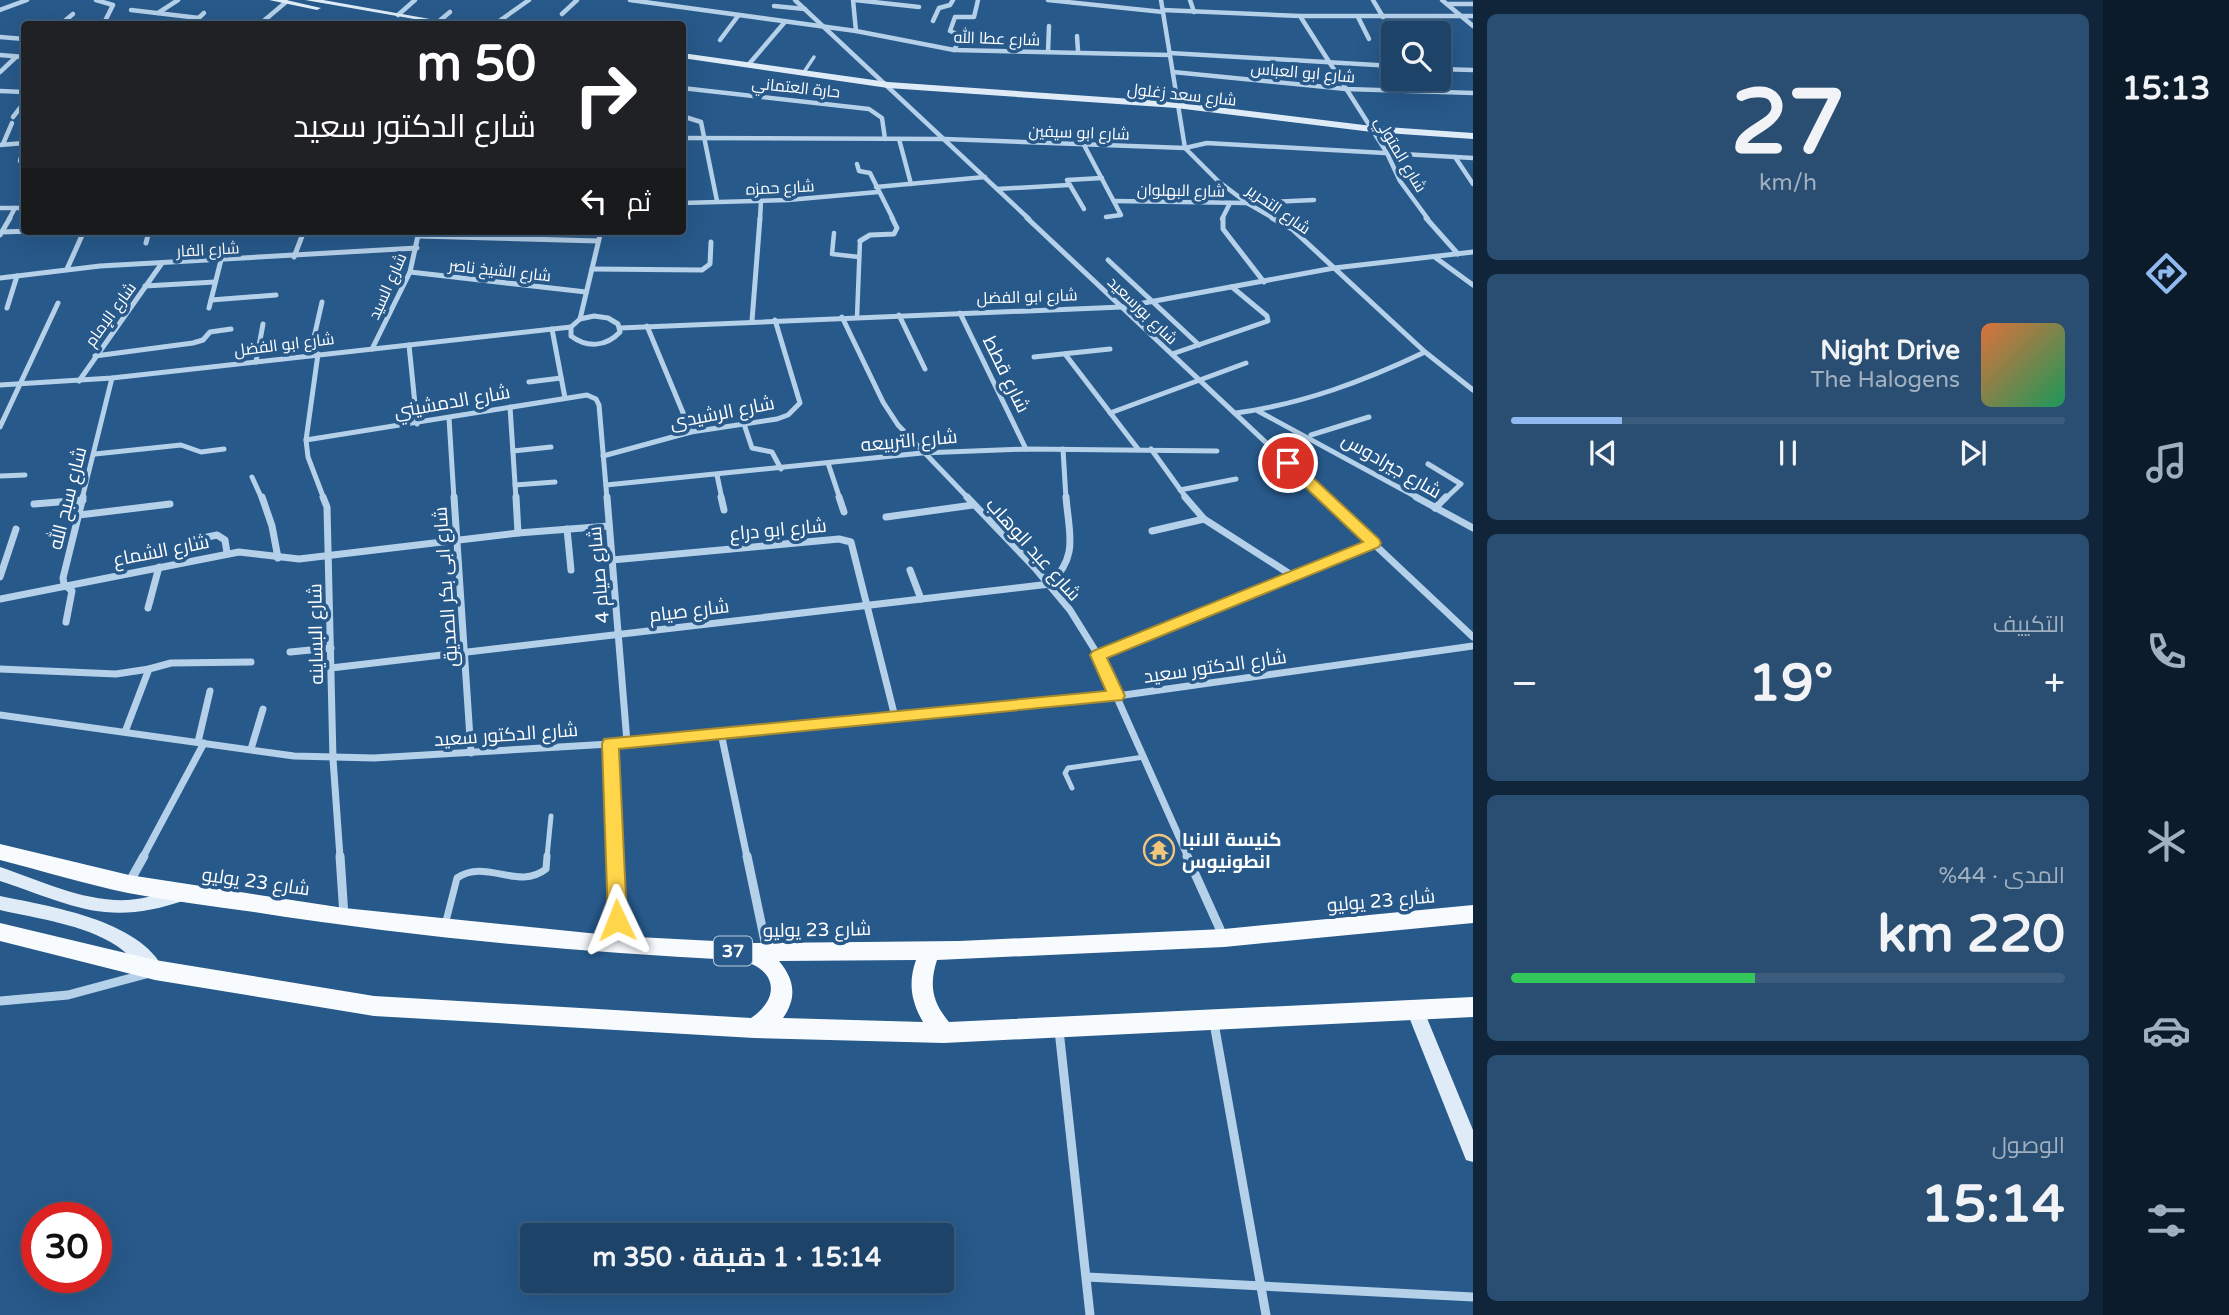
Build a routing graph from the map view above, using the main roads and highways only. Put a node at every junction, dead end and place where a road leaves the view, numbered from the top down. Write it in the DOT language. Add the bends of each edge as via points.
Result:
graph roads {
  1 [pos="0,852"];
  2 [pos="1473,914"];
  3 [pos="0,932"];
  4 [pos="930,950"];
  5 [pos="760,952"];
  6 [pos="1473,1007"];
  7 [pos="754,1027"];
  8 [pos="944,1033"];
  1 -- 5 [label="main road, شارع 23 يوليو / 37" via="129,884 344,917 618,945"];
  2 -- 4 [label="main road, شارع 23 يوليو / 37" via="1224,937"];
  3 -- 7 [label="main road" via="155,970 374,1006"];
  4 -- 5 [label="main road, شارع 23 يوليو / 37"];
  4 -- 8 [label="main road" via="920,984 931,1018"];
  5 -- 7 [label="main road" via="782,981 782,1000 773,1017"];
  6 -- 8 [label="main road"];
  7 -- 8 [label="main road"];
}
